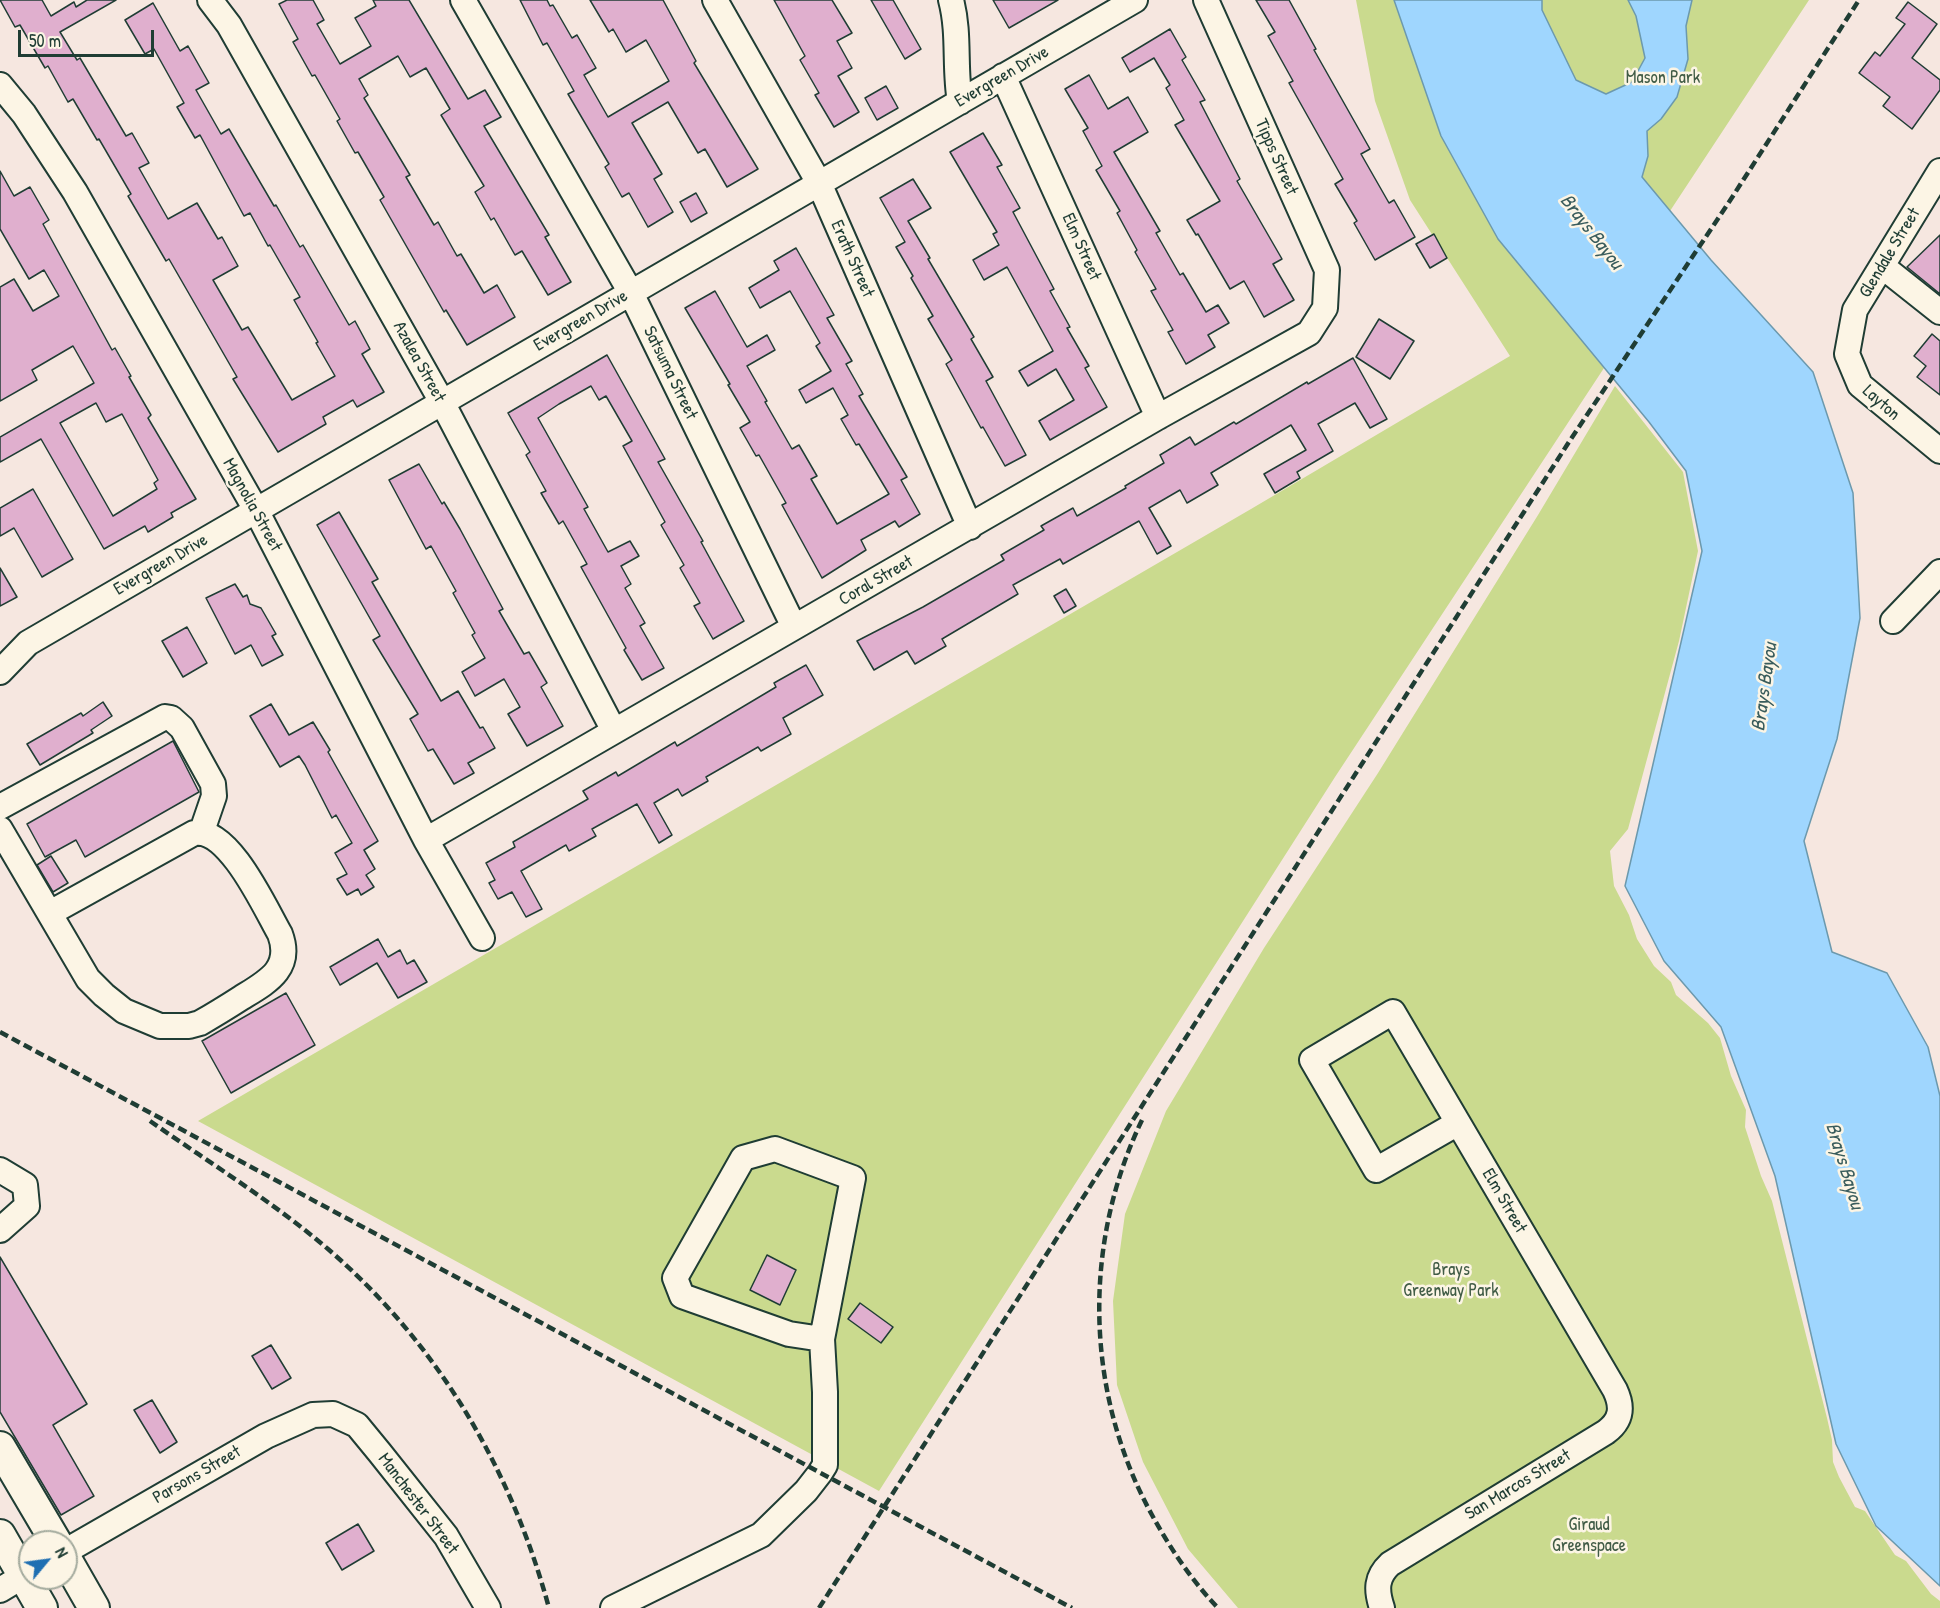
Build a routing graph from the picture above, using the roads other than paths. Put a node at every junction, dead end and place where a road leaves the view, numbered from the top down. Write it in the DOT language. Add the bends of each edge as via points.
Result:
graph roads {
  1 [pos="210,0"];
  2 [pos="463,0"];
  3 [pos="715,0"];
  4 [pos="951,0"];
  5 [pos="1135,0"];
  6 [pos="1206,0"];
  7 [pos="1004,76"];
  8 [pos="0,85"];
  9 [pos="960,102"];
  10 [pos="1939,176"];
  11 [pos="819,183"];
  12 [pos="1882,266"];
  13 [pos="631,292"];
  14 [pos="1858,305"];
  15 [pos="1940,312"];
  16 [pos="1319,316"];
  17 [pos="442,402"];
  18 [pos="1158,417"];
  19 [pos="1940,451"];
  20 [pos="256,510"];
  21 [pos="970,527"];
  22 [pos="1940,572"];
  23 [pos="1893,621"];
  24 [pos="794,627"];
  25 [pos="1,663"];
  26 [pos="614,732"];
  27 [pos="0,807"];
  28 [pos="0,829"];
  29 [pos="202,831"];
  30 [pos="426,840"];
  31 [pos="50,914"];
  32 [pos="482,938"];
  33 [pos="1458,1124"];
  34 [pos="0,1170"];
  35 [pos="0,1230"];
  36 [pos="822,1339"];
  37 [pos="1615,1390"];
  38 [pos="333,1414"];
  39 [pos="0,1447"];
  40 [pos="49,1530"];
  41 [pos="0,1535"];
  42 [pos="78,1544"];
  43 [pos="18,1579"];
  44 [pos="78,1580"];
  45 [pos="27,1590"];
  46 [pos="42,1608"];
  47 [pos="94,1608"];
  48 [pos="488,1608"];
  49 [pos="613,1608"];
  50 [pos="1382,1608"];
  1 -- 17 [label="street, Azalea Street" via="229,25"];
  2 -- 13 [label="street, Satsuma Street"];
  3 -- 11 [label="street, Erath Street"];
  4 -- 9 [label="street" via="957,21"];
  5 -- 7 [label="street, Evergreen Drive"];
  6 -- 16 [label="street, Tipps Street" via="1327,270 1324,308"];
  7 -- 9 [label="street, Evergreen Drive"];
  7 -- 18 [label="street, Elm Street"];
  8 -- 20 [label="street, Magnolia Street" via="24,114 75,192"];
  9 -- 11 [label="street, Evergreen Drive"];
  10 -- 12 [label="street, Glendale Street"];
  11 -- 13 [label="street, Evergreen Drive"];
  11 -- 21 [label="street, Erath Street"];
  12 -- 14 [label="street, Glendale Street"];
  12 -- 15 [label="street"];
  13 -- 17 [label="street, Evergreen Drive"];
  13 -- 24 [label="street, Satsuma Street"];
  14 -- 19 [label="street, Layton" via="1846,354 1860,385"];
  16 -- 18 [label="street, Coral Street" via="1309,333"];
  17 -- 20 [label="street, Evergreen Drive"];
  17 -- 26 [label="street, Azalea Street"];
  18 -- 21 [label="street, Coral Street"];
  20 -- 25 [label="street, Evergreen Drive" via="28,643"];
  20 -- 30 [label="street, Magnolia Street"];
  21 -- 24 [label="street, Coral Street"];
  22 -- 23 [label="street"];
  24 -- 26 [label="street, Coral Street"];
  26 -- 30 [label="street, Coral Street"];
  27 -- 29 [label="street" via="165,717 182,728 213,784 214,795"];
  28 -- 31 [label="street"];
  29 -- 31 [label="street"];
  29 -- 31 [label="street" via="224,845 237,861 284,946 283,958 271,980 200,1023 160,1026 124,1011 88,979"];
  30 -- 32 [label="street, Magnolia Street"];
  33 -- 33 [label="street, Elm Street" via="1393,1012 1312,1060 1376,1170"];
  33 -- 37 [label="street, Elm Street"];
  34 -- 35 [label="street" via="25,1185 27,1206"];
  36 -- 36 [label="street" via="853,1178 775,1149 743,1158 675,1278 682,1296 789,1334"];
  36 -- 49 [label="street" via="825,1465 816,1480 761,1535"];
  37 -- 50 [label="street, San Marcos Street" via="1620,1412 1612,1428 1390,1564 1378,1581"];
  38 -- 42 [label="street, Parsons Street" via="313,1414 266,1436"];
  38 -- 48 [label="street, Manchester Street" via="357,1425 380,1453 446,1536"];
  39 -- 40 [label="main road"];
  41 -- 43 [label="main road"];
  44 -- 47 [label="main road"];
  45 -- 46 [label="main road"];
}
